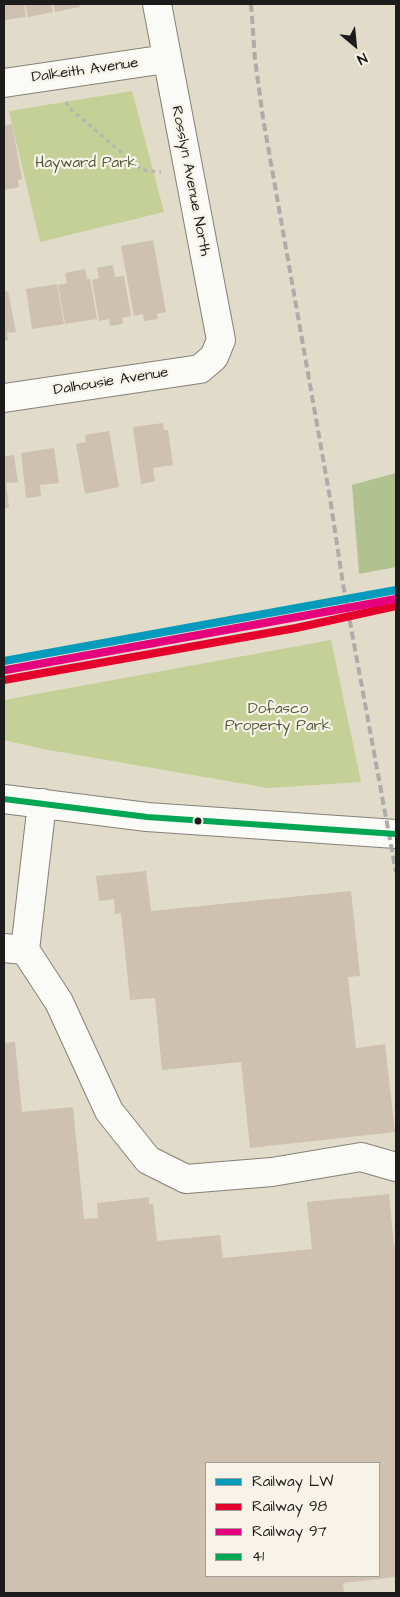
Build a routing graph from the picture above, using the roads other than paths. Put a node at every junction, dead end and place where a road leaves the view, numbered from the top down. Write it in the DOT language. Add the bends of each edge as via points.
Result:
graph roads {
  1 [pos="157,4"];
  2 [pos="166,59"];
  3 [pos="4,83"];
  4 [pos="214,357"];
  5 [pos="4,398"];
  6 [pos="4,799"];
  7 [pos="42,804"];
  8 [pos="396,834"];
  9 [pos="14,949"];
  10 [pos="396,1167"];
  1 -- 2 [label="street, Rosslyn Avenue North"];
  2 -- 3 [label="street, Dalkeith Avenue"];
  2 -- 4 [label="street, Rosslyn Avenue North" via="221,340"];
  4 -- 5 [label="street, Dalhousie Avenue" via="200,369"];
  6 -- 7 [label="street"];
  7 -- 8 [label="street" via="147,817"];
  7 -- 9 [label="street"];
  9 -- 10 [label="street" via="59,1002 110,1111 148,1160 186,1179 272,1172 361,1157"];
}
